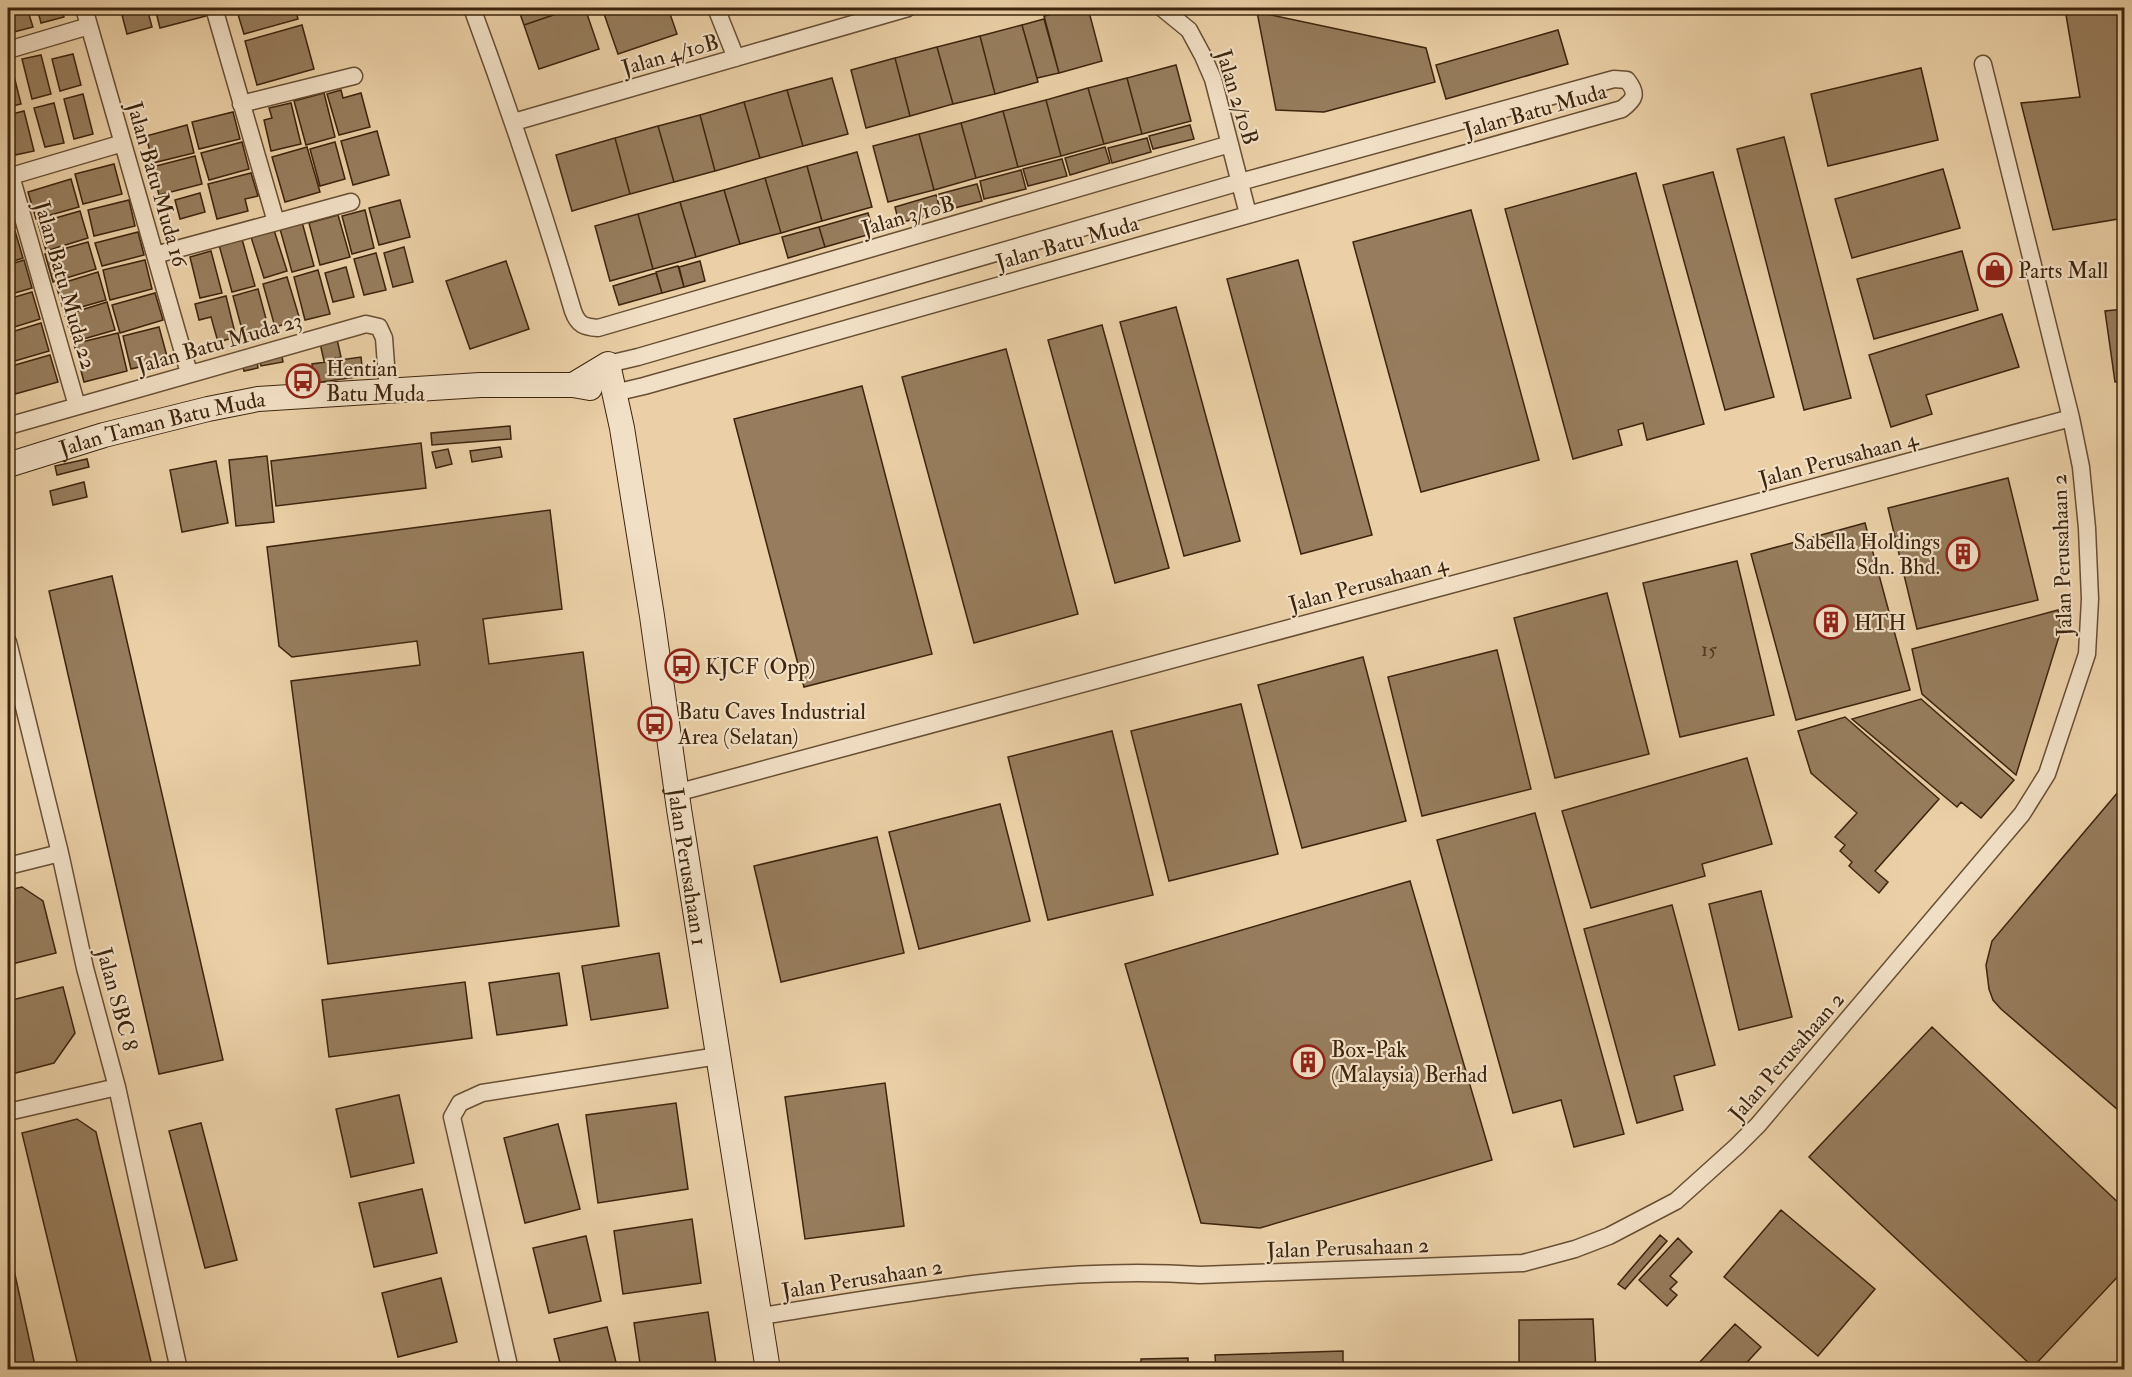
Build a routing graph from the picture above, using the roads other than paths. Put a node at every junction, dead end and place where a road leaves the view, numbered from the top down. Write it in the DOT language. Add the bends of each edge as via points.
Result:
graph roads {
  1 [pos="84,8"];
  2 [pos="214,8"];
  3 [pos="472,8"];
  4 [pos="716,8"];
  5 [pos="908,8"];
  6 [pos="1162,8"];
  7 [pos="89,26"];
  8 [pos="8,50"];
  9 [pos="736,58"];
  10 [pos="1983,64"];
  11 [pos="354,76"];
  12 [pos="242,104"];
  13 [pos="514,122"];
  14 [pos="123,143"];
  15 [pos="1230,144"];
  16 [pos="9,177"];
  17 [pos="1240,182"];
  18 [pos="351,202"];
  19 [pos="1248,214"];
  20 [pos="276,222"];
  21 [pos="155,255"];
  22 [pos="608,364"];
  23 [pos="189,374"];
  24 [pos="573,385"];
  25 [pos="388,392"];
  26 [pos="614,393"];
  27 [pos="77,406"];
  28 [pos="2071,418"];
  29 [pos="8,426"];
  30 [pos="8,465"];
  31 [pos="8,642"];
  32 [pos="676,793"];
  33 [pos="60,853"];
  34 [pos="8,866"];
  35 [pos="718,1056"];
  36 [pos="117,1087"];
  37 [pos="8,1112"];
  38 [pos="760,1316"];
  39 [pos="179,1370"];
  40 [pos="510,1370"];
  41 [pos="768,1370"];
  1 -- 7 [label="street, Jalan Batu Muda 16"];
  2 -- 12 [label="street"];
  3 -- 13 [label="street"];
  4 -- 9 [label="street"];
  5 -- 9 [label="street, Jalan 4/10B"];
  6 -- 15 [label="street, Jalan 2/10B" via="1189,30 1203,56"];
  7 -- 8 [label="street"];
  7 -- 14 [label="street, Jalan Batu Muda 16"];
  9 -- 13 [label="street, Jalan 4/10B"];
  10 -- 28 [label="street, Jalan Perusahaan 2"];
  11 -- 12 [label="street"];
  12 -- 20 [label="street"];
  13 -- 15 [label="street, Jalan 3/10B" via="577,321 583,327 598,328"];
  14 -- 16 [label="street"];
  14 -- 21 [label="street, Jalan Batu Muda 16"];
  15 -- 17 [label="street, Jalan 2/10B"];
  16 -- 27 [label="street, Jalan Batu Muda 22"];
  17 -- 19 [label="street, Jalan 2/10B"];
  17 -- 19 [label="street, Jalan Batu Muda" via="1614,79 1627,80 1633,88 1632,102 1622,109"];
  17 -- 22 [label="street, Jalan Batu Muda"];
  18 -- 20 [label="street"];
  19 -- 26 [label="street, Jalan Batu Muda"];
  20 -- 21 [label="street"];
  21 -- 23 [label="street, Jalan Batu Muda 16"];
  22 -- 24 [label="street"];
  22 -- 26 [label="street, Jalan Perusahaan 1"];
  23 -- 25 [label="street, Jalan Batu Muda 23" via="366,324 379,327 384,338"];
  23 -- 27 [label="street, Jalan Batu Muda 23"];
  24 -- 25 [label="street, Jalan Taman Batu Muda" via="480,385"];
  24 -- 26 [label="street, Jalan Taman Batu Muda"];
  25 -- 30 [label="street, Jalan Taman Batu Muda" via="258,399 104,435"];
  26 -- 32 [label="street, Jalan Perusahaan 1" via="652,616"];
  27 -- 29 [label="street, Jalan Batu Muda 23"];
  28 -- 32 [label="street, Jalan Perusahaan 4"];
  28 -- 38 [label="street, Jalan Perusahaan 2" via="2087,528 2089,634 2047,774 2022,814 1814,1061 1737,1146 1676,1201 1575,1250 1523,1263 1200,1275 1064,1274 931,1289"];
  31 -- 33 [label="street, Jalan SBC 8"];
  32 -- 35 [label="street, Jalan Perusahaan 1"];
  33 -- 34 [label="street"];
  33 -- 36 [label="street, Jalan SBC 8"];
  35 -- 38 [label="street, Jalan Perusahaan 1"];
  35 -- 40 [label="street" via="482,1093 460,1103 452,1116"];
  36 -- 37 [label="street"];
  36 -- 39 [label="street, Jalan SBC 8"];
  38 -- 41 [label="street, Jalan Perusahaan 1"];
}
